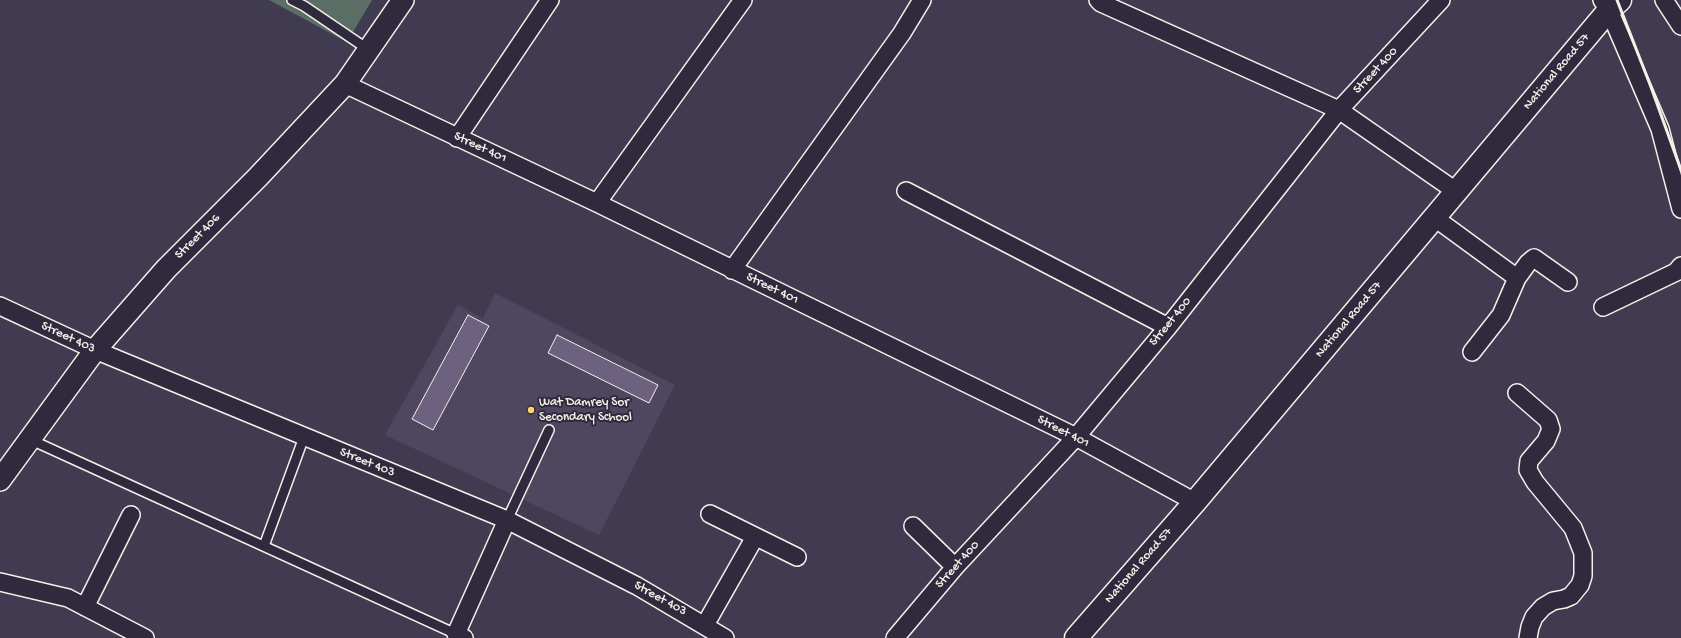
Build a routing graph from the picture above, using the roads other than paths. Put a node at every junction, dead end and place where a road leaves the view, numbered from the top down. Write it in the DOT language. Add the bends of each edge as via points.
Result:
graph roads {
  1 [pos="292,0"];
  2 [pos="403,0"];
  3 [pos="550,0"];
  4 [pos="743,0"];
  5 [pos="922,0"];
  6 [pos="1098,0"];
  7 [pos="1441,0"];
  8 [pos="1664,0"];
  9 [pos="1610,3"];
  10 [pos="1681,26"];
  11 [pos="369,50"];
  12 [pos="345,84"];
  13 [pos="1339,110"];
  14 [pos="457,138"];
  15 [pos="906,191"];
  16 [pos="1457,192"];
  17 [pos="597,203"];
  18 [pos="1681,209"];
  19 [pos="1435,218"];
  20 [pos="1681,266"];
  21 [pos="732,270"];
  22 [pos="1518,278"];
  23 [pos="1568,282"];
  24 [pos="0,306"];
  25 [pos="1603,307"];
  26 [pos="1168,326"];
  27 [pos="95,350"];
  28 [pos="1472,352"];
  29 [pos="1517,393"];
  30 [pos="549,430"];
  31 [pos="304,437"];
  32 [pos="1076,437"];
  33 [pos="29,439"];
  34 [pos="0,480"];
  35 [pos="1195,502"];
  36 [pos="710,514"];
  37 [pos="131,515"];
  38 [pos="507,520"];
  39 [pos="914,526"];
  40 [pos="755,537"];
  41 [pos="264,546"];
  42 [pos="797,557"];
  43 [pos="955,567"];
  44 [pos="0,582"];
  45 [pos="84,607"];
  46 [pos="705,625"];
  47 [pos="460,636"];
  48 [pos="145,638"];
  49 [pos="725,638"];
  50 [pos="895,638"];
  51 [pos="1076,638"];
  52 [pos="1528,638"];
  1 -- 11 [label="lane"];
  2 -- 11 [label="street, Street 406"];
  3 -- 14 [label="street"];
  4 -- 17 [label="street"];
  5 -- 21 [label="street" via="898,40"];
  6 -- 13 [label="street" via="1108,7"];
  7 -- 13 [label="street, Street 400"];
  8 -- 10 [label="street"];
  9 -- 16 [label="main road, National Road 57"];
  9 -- 18 [label="street" via="1660,128"];
  11 -- 12 [label="street, Street 406"];
  12 -- 14 [label="street, Street 401"];
  12 -- 27 [label="street, Street 406" via="258,177 166,269"];
  13 -- 16 [label="street"];
  13 -- 26 [label="street, Street 400"];
  14 -- 17 [label="street, Street 401"];
  15 -- 26 [label="street"];
  16 -- 19 [label="main road, National Road 57"];
  17 -- 21 [label="street, Street 401"];
  19 -- 22 [label="street"];
  19 -- 35 [label="main road, National Road 57"];
  20 -- 25 [label="street" via="1676,272"];
  21 -- 32 [label="street, Street 401"];
  22 -- 23 [label="street" via="1534,258"];
  22 -- 28 [label="street" via="1501,315"];
  24 -- 27 [label="street, Street 403"];
  26 -- 32 [label="street, Street 400"];
  27 -- 31 [label="street, Street 403"];
  27 -- 33 [label="street, Street 406"];
  29 -- 52 [label="street" via="1548,420 1551,429 1546,441 1529,461 1528,470 1573,528 1583,553 1583,576 1580,585 1571,596 1543,607 1534,617"];
  30 -- 38 [label="lane"];
  31 -- 38 [label="street, Street 403"];
  31 -- 41 [label="lane"];
  32 -- 35 [label="street, Street 401"];
  32 -- 43 [label="street, Street 400"];
  33 -- 34 [label="street, Street 406"];
  33 -- 41 [label="lane"];
  35 -- 51 [label="main road, National Road 57"];
  36 -- 40 [label="street"];
  37 -- 45 [label="street"];
  38 -- 46 [label="street, Street 403" via="637,586"];
  38 -- 47 [label="street"];
  39 -- 43 [label="street"];
  40 -- 42 [label="street"];
  40 -- 46 [label="street"];
  41 -- 47 [label="lane"];
  43 -- 50 [label="street, Street 400"];
  44 -- 45 [label="street" via="68,598"];
  45 -- 48 [label="street"];
  46 -- 49 [label="street, Street 403"];
}
